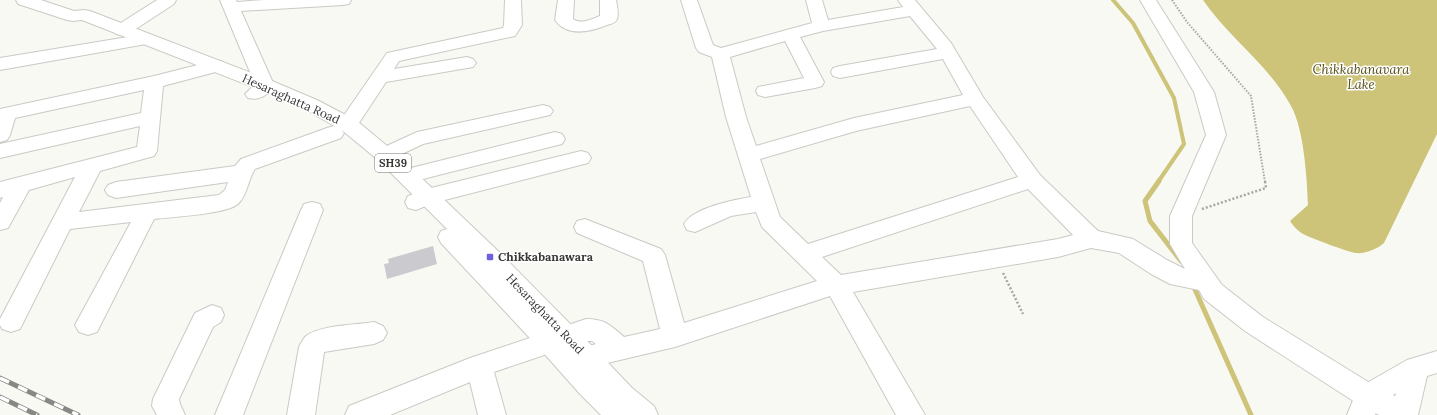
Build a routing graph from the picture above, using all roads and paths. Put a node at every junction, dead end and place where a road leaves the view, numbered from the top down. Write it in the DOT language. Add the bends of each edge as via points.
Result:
graph roads {
  1 [pos="24,0"];
  2 [pos="168,0"];
  3 [pos="343,0"];
  4 [pos="513,0"];
  5 [pos="566,0"];
  6 [pos="608,0"];
  7 [pos="689,0"];
  8 [pos="814,0"];
  9 [pos="1148,0"];
  10 [pos="292,1"];
  11 [pos="232,2"];
  12 [pos="910,5"];
  13 [pos="821,26"];
  14 [pos="790,34"];
  15 [pos="131,37"];
  16 [pos="948,52"];
  17 [pos="720,54"];
  18 [pos="467,63"];
  19 [pos="0,64"];
  20 [pos="208,68"];
  21 [pos="840,72"];
  22 [pos="380,77"];
  23 [pos="154,82"];
  24 [pos="260,90"];
  25 [pos="765,91"];
  26 [pos="975,99"];
  27 [pos="543,111"];
  28 [pos="3,114"];
  29 [pos="150,117"];
  30 [pos="341,128"];
  31 [pos="0,135"];
  32 [pos="555,139"];
  33 [pos="0,151"];
  34 [pos="385,155"];
  35 [pos="749,155"];
  36 [pos="581,158"];
  37 [pos="90,167"];
  38 [pos="241,173"];
  39 [pos="407,176"];
  40 [pos="1032,180"];
  41 [pos="21,185"];
  42 [pos="0,190"];
  43 [pos="116,190"];
  44 [pos="421,199"];
  45 [pos="764,203"];
  46 [pos="312,210"];
  47 [pos="147,212"];
  48 [pos="0,222"];
  49 [pos="63,222"];
  50 [pos="695,224"];
  51 [pos="585,227"];
  52 [pos="1090,239"];
  53 [pos="804,254"];
  54 [pos="996,258"];
  55 [pos="1196,280"];
  56 [pos="836,285"];
  57 [pos="1023,314"];
  58 [pos="212,315"];
  59 [pos="11,322"];
  60 [pos="88,325"];
  61 [pos="374,333"];
  62 [pos="675,336"];
  63 [pos="558,339"];
  64 [pos="619,349"];
  65 [pos="578,360"];
  66 [pos="1427,365"];
  67 [pos="479,366"];
  68 [pos="1365,406"];
  69 [pos="171,415"];
  70 [pos="229,415"];
  71 [pos="301,415"];
  72 [pos="359,415"];
  73 [pos="492,415"];
  74 [pos="620,415"];
  75 [pos="644,415"];
  76 [pos="911,415"];
  77 [pos="1404,415"];
  1 -- 15 [label="street" via="72,16 71,22"];
  2 -- 15 [label="street"];
  3 -- 10 [label="street"];
  4 -- 22 [label="street" via="513,25 509,32 393,57"];
  5 -- 6 [label="street" via="564,20 567,24 584,27 609,18"];
  7 -- 17 [label="street" via="705,48"];
  8 -- 13 [label="street"];
  9 -- 55 [label="street" via="1204,92 1216,135 1181,216 1181,244"];
  10 -- 11 [label="street"];
  11 -- 24 [label="street"];
  12 -- 13 [label="street"];
  12 -- 16 [label="street"];
  13 -- 14 [label="street"];
  14 -- 17 [label="street"];
  14 -- 25 [label="street" via="815,82"];
  15 -- 19 [label="street"];
  15 -- 20 [label="street"];
  16 -- 21 [label="street"];
  16 -- 26 [label="street"];
  17 -- 35 [label="street" via="736,117"];
  18 -- 22 [label="street"];
  20 -- 23 [label="street"];
  20 -- 24 [label="street"];
  22 -- 30 [label="street"];
  23 -- 28 [label="street"];
  23 -- 29 [label="street"];
  24 -- 30 [label="street" via="273,101"];
  26 -- 35 [label="street" via="854,125"];
  26 -- 40 [label="street"];
  27 -- 34 [label="street" via="417,139"];
  28 -- 31 [label="street"];
  29 -- 33 [label="street"];
  29 -- 37 [label="street" via="147,151"];
  30 -- 34 [label="street, Hesaraghatta Road / SH39"];
  30 -- 38 [label="street" via="248,164"];
  30 -- 44 [label="street" via="365,155"];
  32 -- 39 [label="street"];
  34 -- 39 [label="street, Hesaraghatta Road / SH39"];
  35 -- 45 [label="street"];
  36 -- 44 [label="street"];
  37 -- 41 [label="street"];
  37 -- 49 [label="street"];
  38 -- 43 [label="street"];
  38 -- 47 [label="street" via="234,196 229,201"];
  39 -- 44 [label="street, Hesaraghatta Road / SH39"];
  40 -- 52 [label="street"];
  40 -- 53 [label="street"];
  41 -- 42 [label="street"];
  41 -- 48 [label="street"];
  44 -- 63 [label="street"];
  45 -- 50 [label="street" via="727,209"];
  45 -- 53 [label="street" via="770,221"];
  46 -- 70 [label="street"];
  47 -- 49 [label="street"];
  47 -- 60 [label="street"];
  49 -- 59 [label="street"];
  51 -- 62 [label="street" via="653,255"];
  52 -- 54 [label="street" via="1058,248"];
  52 -- 55 [label="street" via="1125,245 1159,267"];
  53 -- 56 [label="street"];
  54 -- 56 [label="street"];
  54 -- 57 [label="path"];
  55 -- 68 [label="street"];
  56 -- 62 [label="street"];
  56 -- 76 [label="street"];
  58 -- 69 [label="street" via="204,320 166,399 166,406"];
  61 -- 71 [label="street" via="323,340 312,347"];
  62 -- 64 [label="street"];
  63 -- 64 [label="street" via="586,330 598,330"];
  63 -- 65 [label="street"];
  63 -- 67 [label="street"];
  64 -- 65 [label="street"];
  65 -- 74 [label="street" via="589,386"];
  65 -- 75 [label="street, Hesaraghatta Road"];
  66 -- 68 [label="street"];
  66 -- 77 [label="street"];
  67 -- 72 [label="street"];
  67 -- 73 [label="street"];
  68 -- 77 [label="street"];
}
